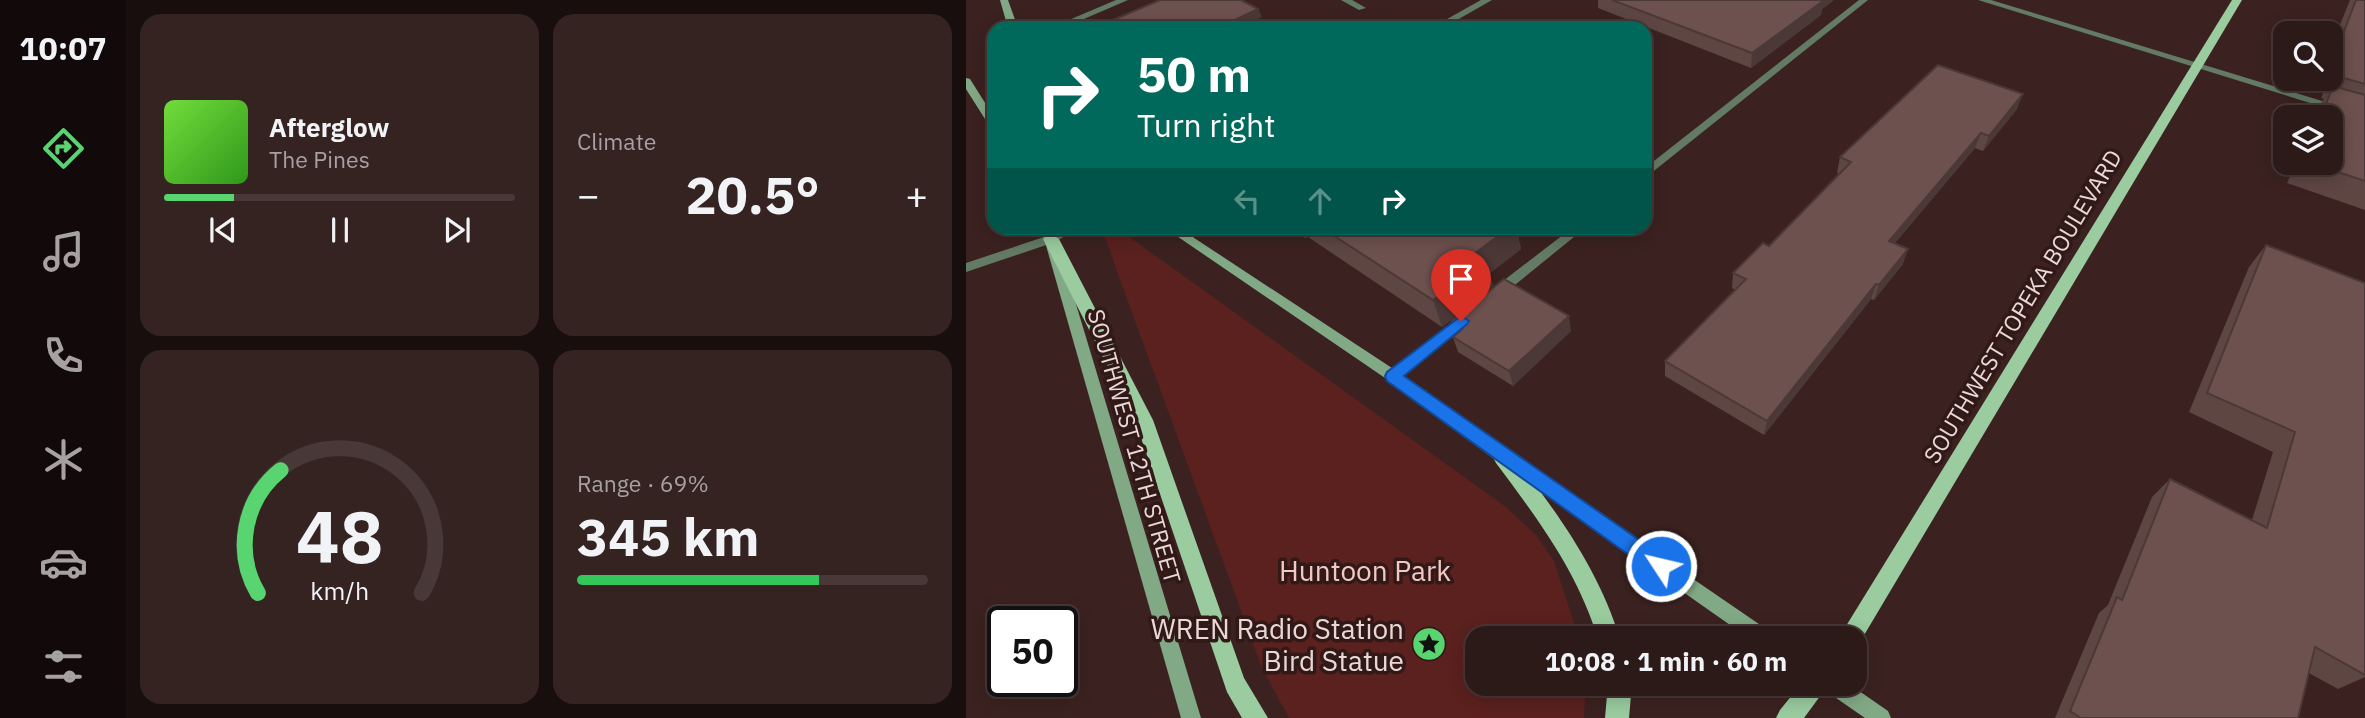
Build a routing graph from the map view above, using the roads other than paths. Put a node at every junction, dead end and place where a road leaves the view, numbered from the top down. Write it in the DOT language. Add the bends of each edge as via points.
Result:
graph roads {
  1 [pos="1004,0"];
  2 [pos="1124,0"];
  3 [pos="1345,0"];
  4 [pos="1488,0"];
  5 [pos="1864,0"];
  6 [pos="1982,0"];
  7 [pos="2236,0"];
  8 [pos="1362,8"];
  9 [pos="1011,21"];
  10 [pos="1072,21"];
  11 [pos="1449,21"];
  12 [pos="2197,66"];
  13 [pos="966,81"];
  14 [pos="987,114"];
  15 [pos="2365,117"];
  16 [pos="1652,168"];
  17 [pos="1044,235"];
  18 [pos="1050,235"];
  19 [pos="1050,235"];
  20 [pos="1182,235"];
  21 [pos="1569,235"];
  22 [pos="966,268"];
  23 [pos="1393,376"];
  24 [pos="1503,457"];
  25 [pos="1606,626"];
  26 [pos="1747,626"];
  27 [pos="1857,626"];
  28 [pos="1619,696"];
  29 [pos="1807,696"];
  30 [pos="1850,696"];
  31 [pos="1191,718"];
  32 [pos="1256,718"];
  33 [pos="1617,718"];
  34 [pos="1788,718"];
  35 [pos="1881,718"];
  1 -- 9 [label="main road"];
  2 -- 10 [label="street"];
  3 -- 8 [label="street"];
  4 -- 11 [label="street"];
  5 -- 16 [label="street"];
  6 -- 12 [label="street"];
  7 -- 12 [label="main road, SOUTHWEST TOPEKA BOULEVARD"];
  12 -- 15 [label="street"];
  12 -- 27 [label="main road, SOUTHWEST TOPEKA BOULEVARD"];
  13 -- 14 [label="main road"];
  17 -- 22 [label="street"];
  18 -- 31 [label="main road, SOUTHWEST 12TH STREET"];
  19 -- 32 [label="main road" via="1144,420 1235,684"];
  20 -- 23 [label="main road"];
  21 -- 23 [label="street"];
  23 -- 24 [label="main road"];
  24 -- 25 [label="main road" via="1583,571"];
  24 -- 26 [label="main road"];
  28 -- 33 [label="main road"];
  29 -- 34 [label="main road"];
  30 -- 35 [label="main road"];
}
